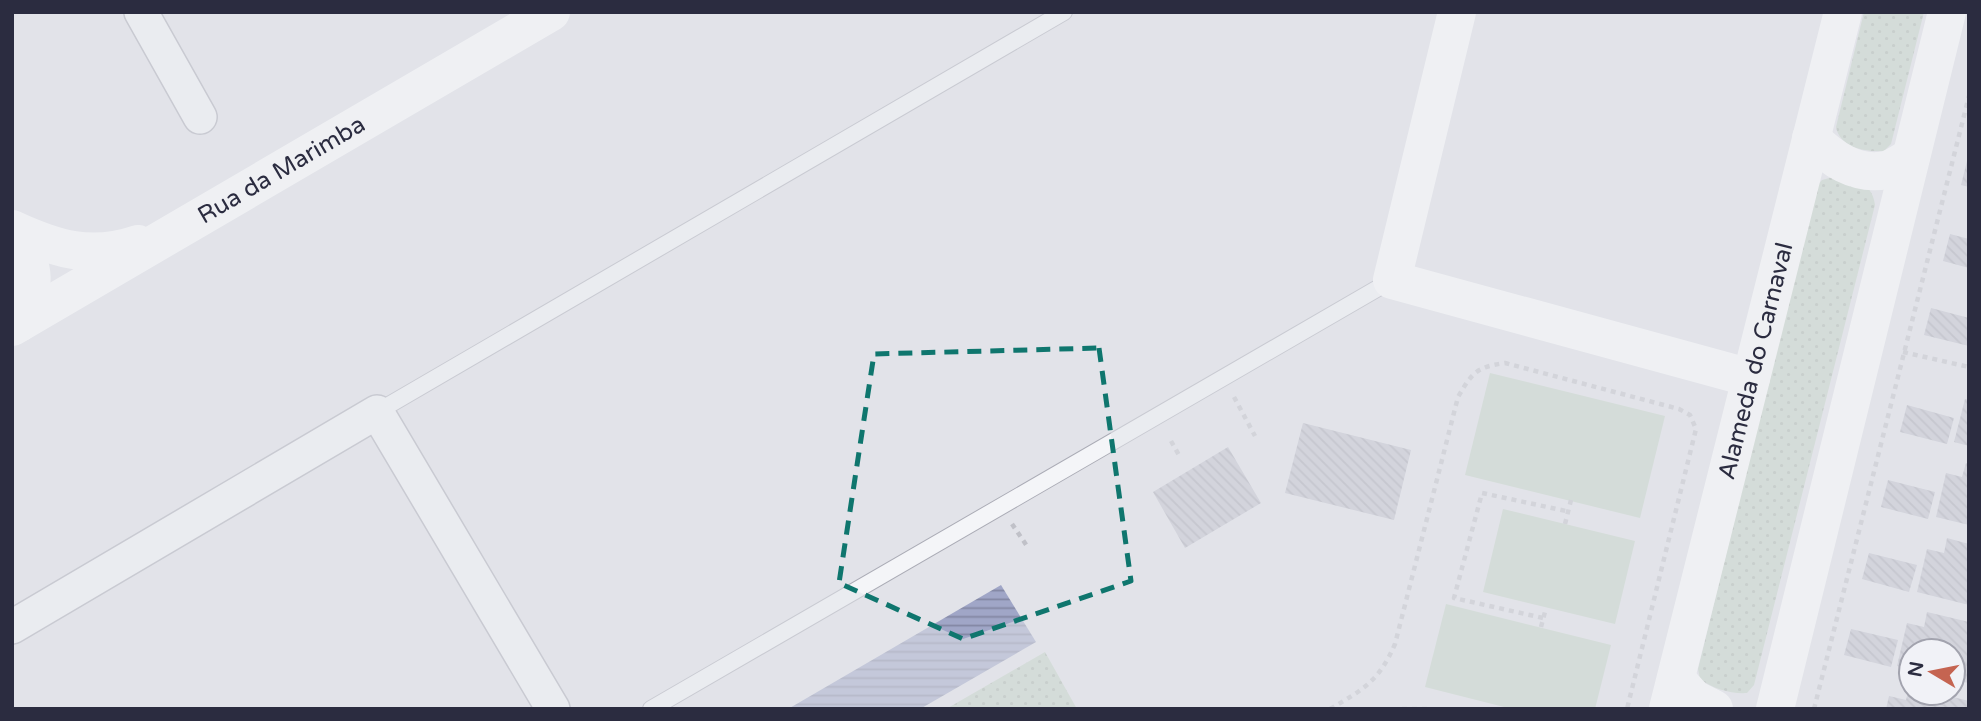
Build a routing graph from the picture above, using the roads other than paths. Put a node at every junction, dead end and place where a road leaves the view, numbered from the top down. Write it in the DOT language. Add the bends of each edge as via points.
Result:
graph roads {
  1 [pos="141,12"];
  2 [pos="551,12"];
  3 [pos="1064,12"];
  4 [pos="1457,12"];
  5 [pos="1843,12"];
  6 [pos="1947,12"];
  7 [pos="200,117"];
  8 [pos="1811,138"];
  9 [pos="1911,157"];
  10 [pos="12,229"];
  11 [pos="173,233"];
  12 [pos="12,235"];
  13 [pos="1392,280"];
  14 [pos="16,325"];
  15 [pos="1751,378"];
  16 [pos="377,412"];
  17 [pos="12,627"];
  18 [pos="1672,694"];
  19 [pos="1775,704"];
  20 [pos="553,709"];
  21 [pos="651,709"];
  22 [pos="1714,709"];
  1 -- 7 [label="street"];
  2 -- 11 [label="street, Rua da Marimba"];
  3 -- 16 [label="lane"];
  4 -- 13 [label="street"];
  5 -- 8 [label="street, Alameda do Carnaval"];
  6 -- 9 [label="street"];
  8 -- 9 [label="street" via="1845,165 1869,170 1887,169"];
  8 -- 15 [label="street, Alameda do Carnaval"];
  9 -- 19 [label="street"];
  10 -- 11 [label="street" via="74,251 120,250"];
  11 -- 14 [label="street, Rua da Marimba"];
  12 -- 14 [label="street" via="25,250 32,281 30,298"];
  13 -- 15 [label="street"];
  13 -- 21 [label="lane"];
  15 -- 18 [label="street, Alameda do Carnaval"];
  16 -- 17 [label="street"];
  16 -- 20 [label="street"];
  18 -- 22 [label="street"];
}
